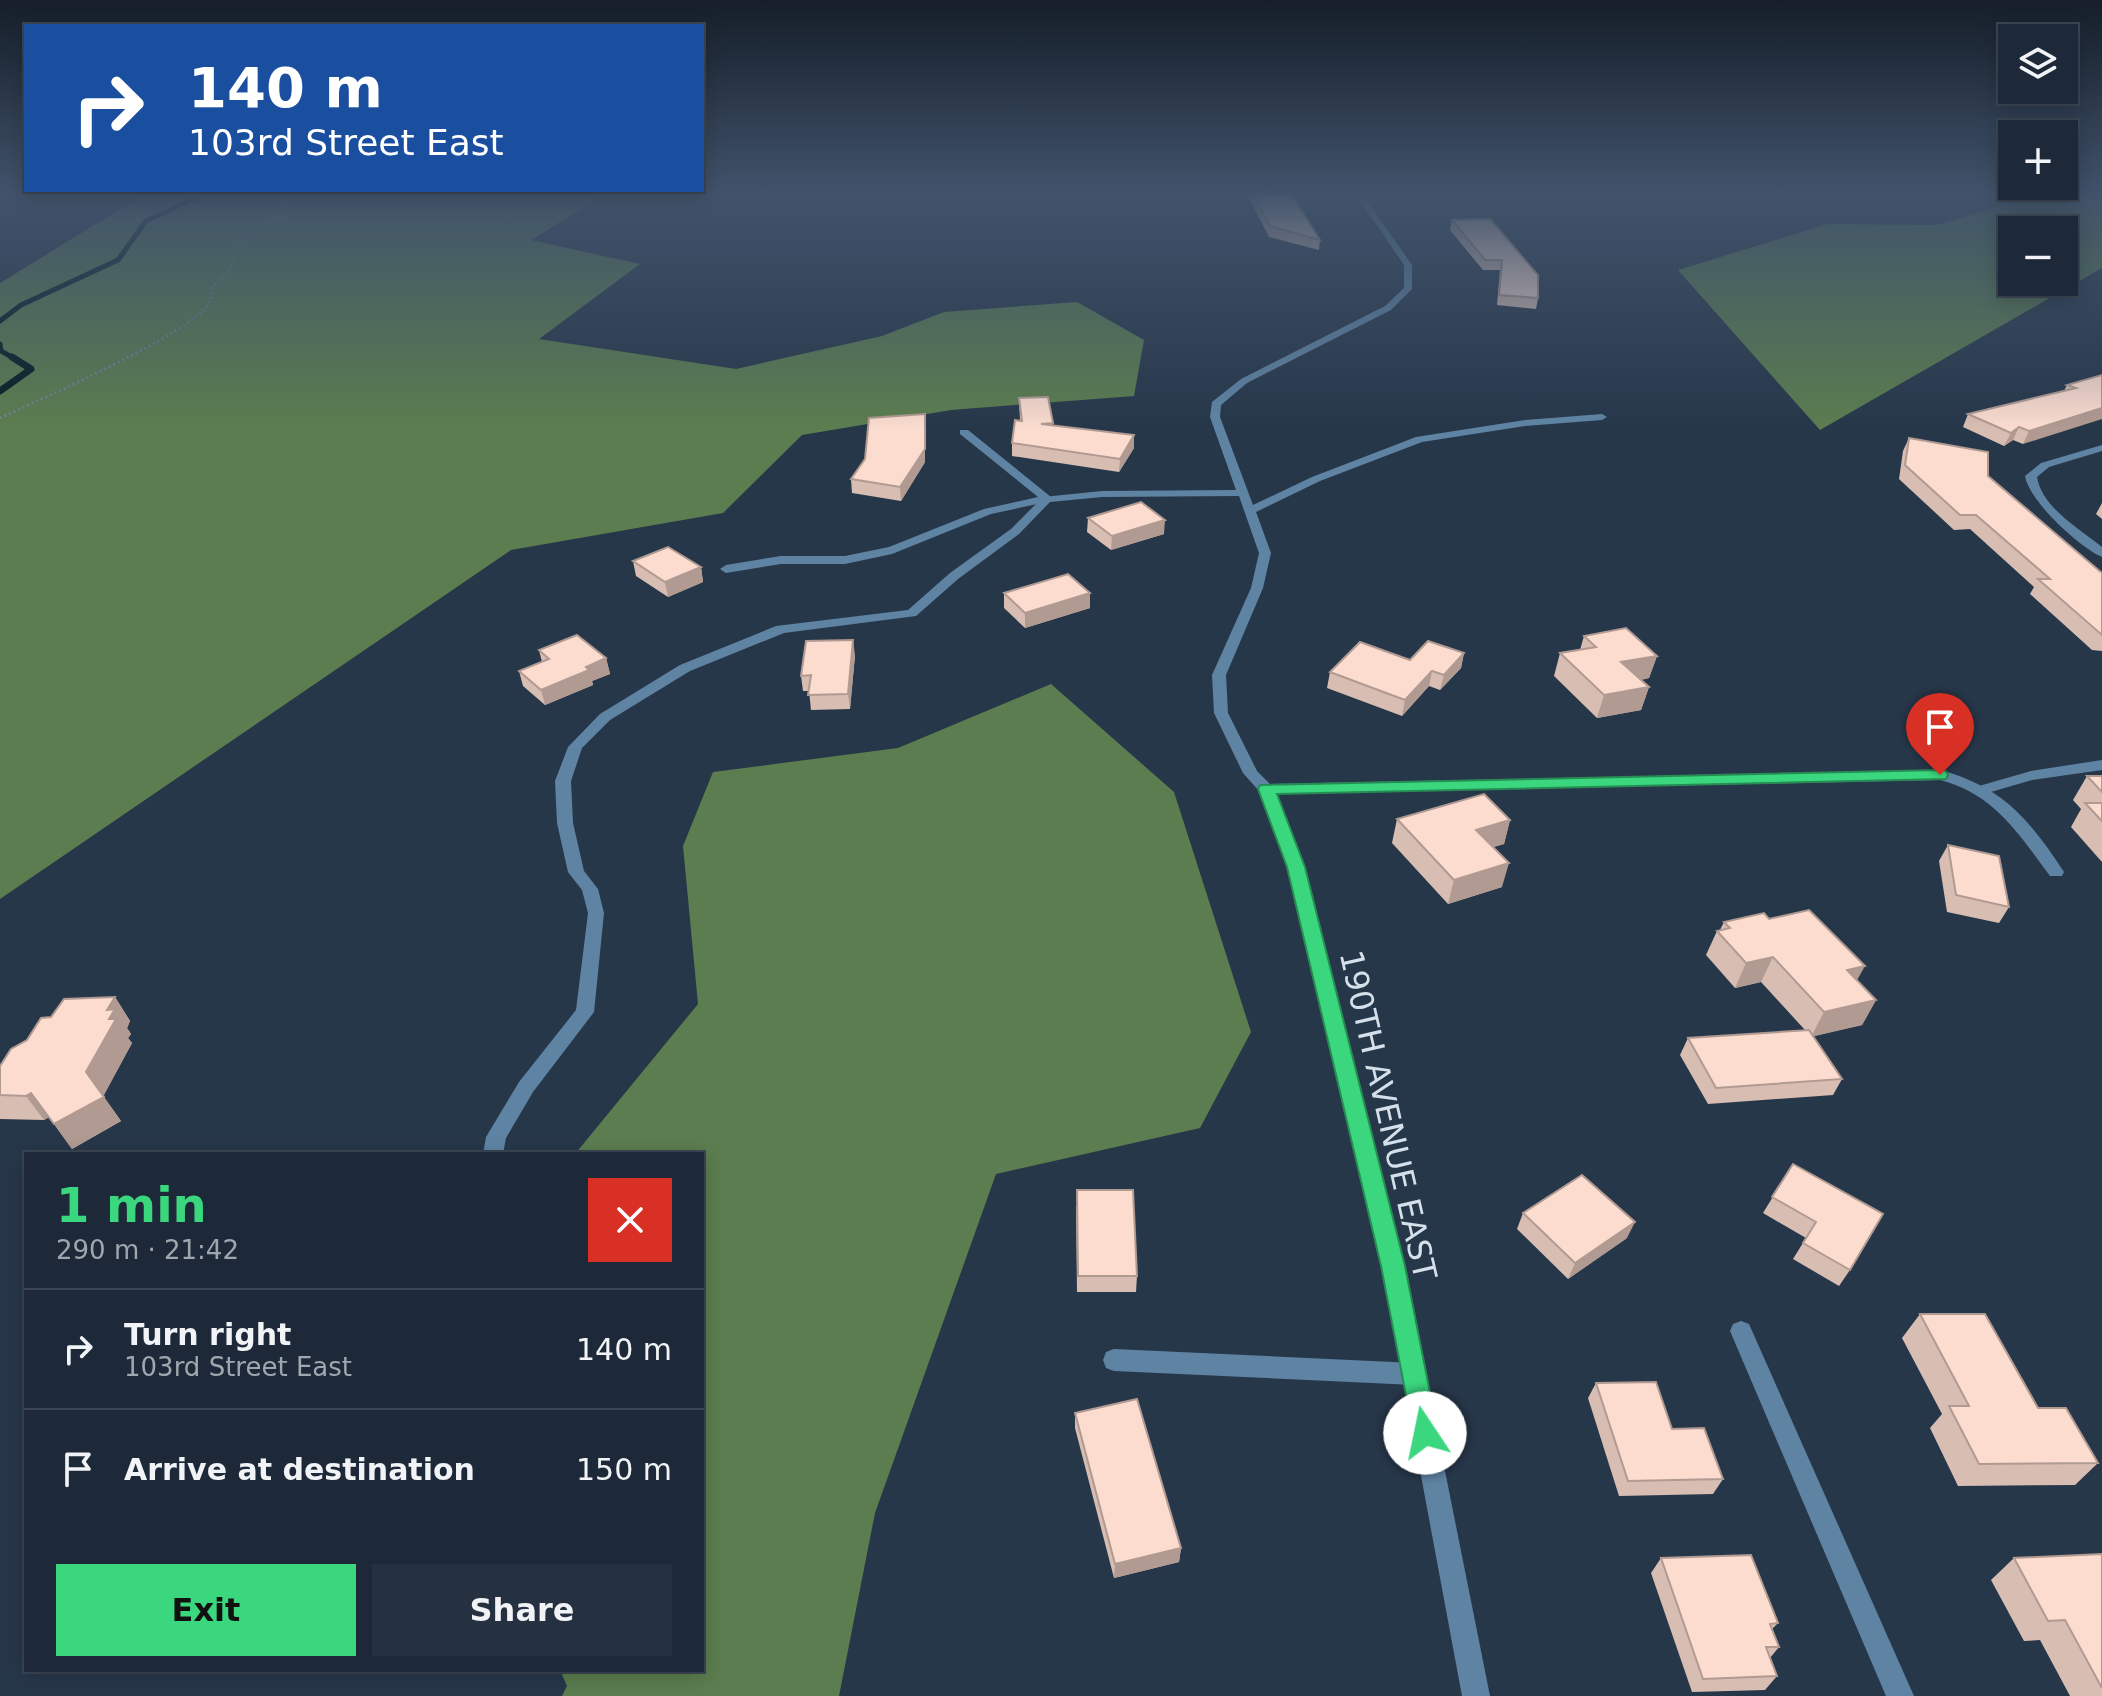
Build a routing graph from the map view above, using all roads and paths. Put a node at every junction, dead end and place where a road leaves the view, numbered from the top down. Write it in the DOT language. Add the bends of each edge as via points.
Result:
graph roads {
  1 [pos="228,271"];
  2 [pos="1408,271"];
  3 [pos="1602,417"];
  4 [pos="0,418"];
  5 [pos="964,432"];
  6 [pos="2102,448"];
  7 [pos="1242,493"];
  8 [pos="1047,499"];
  9 [pos="1251,510"];
  10 [pos="2102,553"];
  11 [pos="726,569"];
  12 [pos="2102,765"];
  13 [pos="1266,789"];
  14 [pos="1984,789"];
  15 [pos="2056,872"];
  16 [pos="493,1152"];
  17 [pos="1741,1331"];
  18 [pos="1114,1360"];
  19 [pos="1414,1374"];
  20 [pos="1476,1696"];
  21 [pos="1900,1696"];
  1 -- 4 [label="path" via="212,286 210,303 198,315"];
  2 -- 7 [label="street" via="1408,289 1388,308 1244,381 1216,404 1215,417"];
  3 -- 9 [label="street" via="1420,439"];
  5 -- 8 [label="street"];
  6 -- 10 [label="street" via="2045,465 2030,483 2040,500"];
  7 -- 8 [label="street"];
  7 -- 9 [label="street"];
  8 -- 11 [label="street" via="988,511 861,557 781,560"];
  8 -- 16 [label="street" via="1034,516 943,585 926,606 911,613 781,629 699,662 605,717 575,747 563,781 565,823 576,872 590,889 596,913 585,1012 526,1087 496,1137"];
  9 -- 13 [label="street, 190TH AVENUE EAST" via="1265,553 1263,568 1218,688 1221,713 1236,748"];
  12 -- 14 [label="street"];
  13 -- 14 [label="street" via="1914,774 1963,779"];
  13 -- 19 [label="street, 190TH AVENUE EAST" via="1296,867 1393,1266"];
  14 -- 15 [label="street" via="2003,803"];
  17 -- 21 [label="street"];
  18 -- 19 [label="street"];
  19 -- 20 [label="street, 190TH AVENUE EAST"];
}
